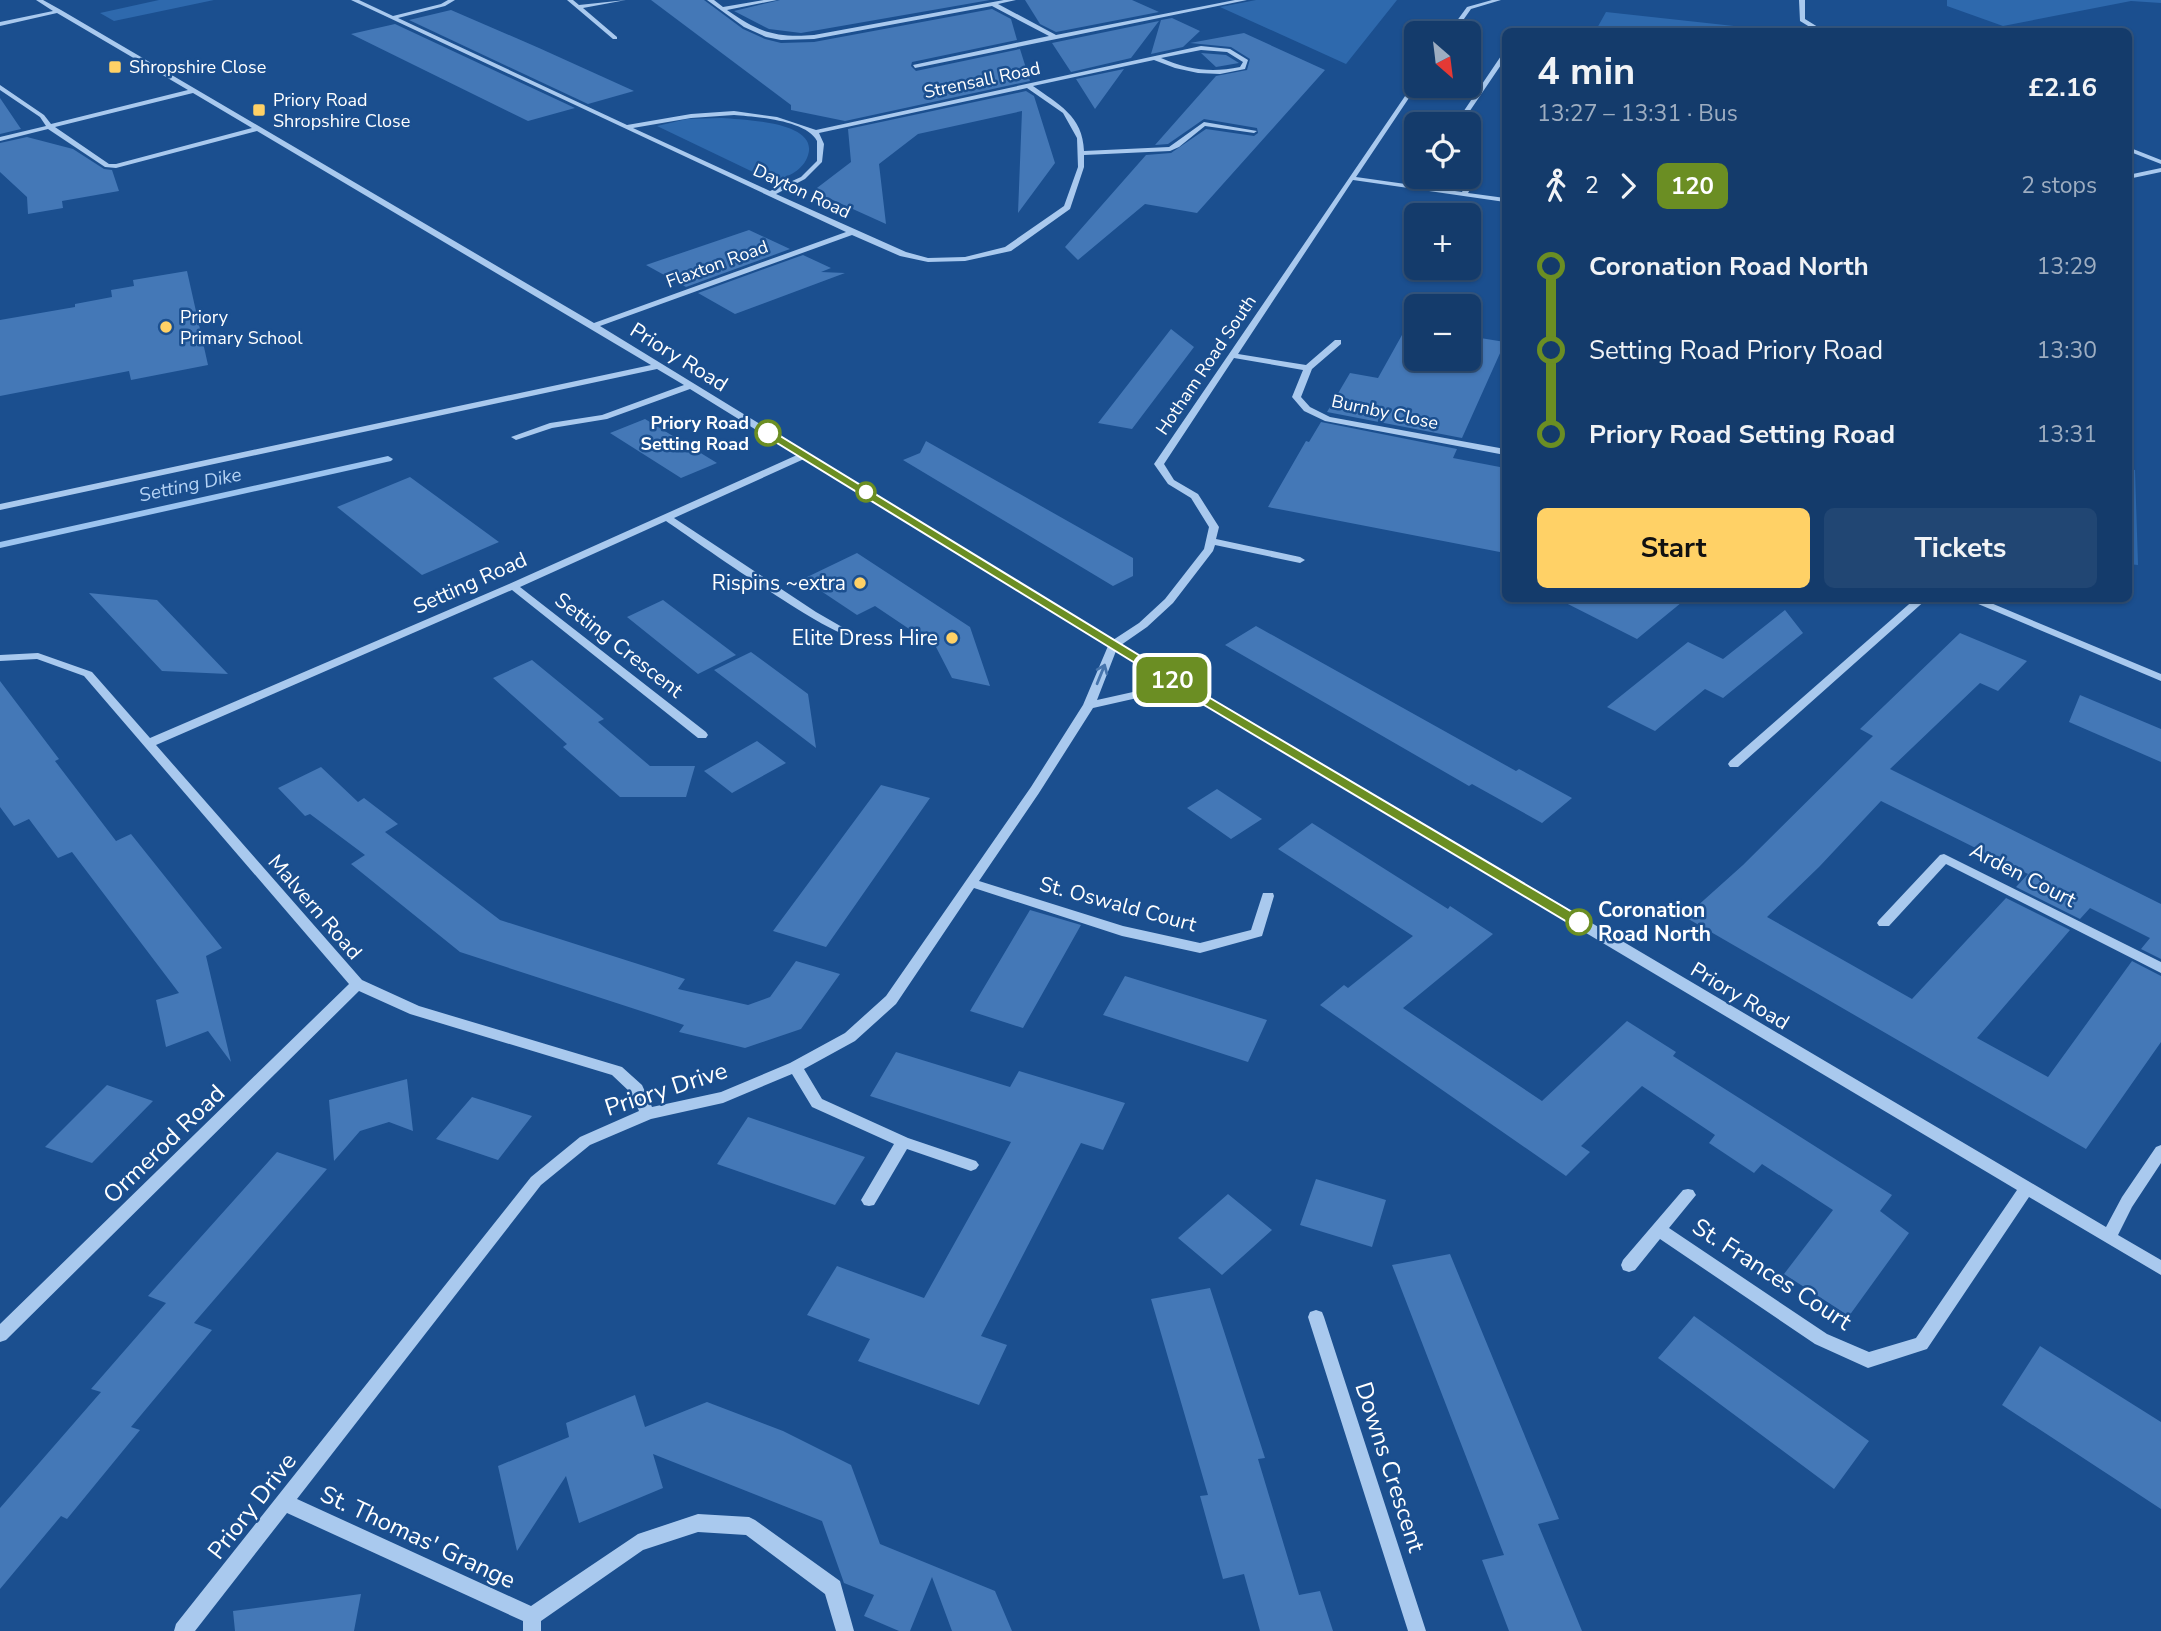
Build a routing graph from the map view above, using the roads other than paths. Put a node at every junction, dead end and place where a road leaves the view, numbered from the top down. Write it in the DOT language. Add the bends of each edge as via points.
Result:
graph roads {
  1 [pos="39,0"];
  2 [pos="354,0"];
  3 [pos="452,0"];
  4 [pos="570,0"];
  5 [pos="623,0"];
  6 [pos="710,0"];
  7 [pos="774,0"];
  8 [pos="1013,0"];
  9 [pos="1244,0"];
  10 [pos="1498,0"];
  11 [pos="1802,0"];
  12 [pos="993,4"];
  13 [pos="578,7"];
  14 [pos="723,9"];
  15 [pos="59,11"];
  16 [pos="391,18"];
  17 [pos="1460,21"];
  18 [pos="0,24"];
  19 [pos="1811,26"];
  20 [pos="1815,28"];
  21 [pos="1055,37"];
  22 [pos="615,38"];
  23 [pos="1155,58"];
  24 [pos="1502,58"];
  25 [pos="915,66"];
  26 [pos="1028,86"];
  27 [pos="0,87"];
  28 [pos="193,91"];
  29 [pos="1405,98"];
  30 [pos="1466,112"];
  31 [pos="50,127"];
  32 [pos="627,127"];
  33 [pos="258,129"];
  34 [pos="1254,131"];
  35 [pos="815,132"];
  36 [pos="0,139"];
  37 [pos="2132,151"];
  38 [pos="1080,153"];
  39 [pos="2161,162"];
  40 [pos="2161,170"];
  41 [pos="2132,176"];
  42 [pos="1351,178"];
  43 [pos="1467,189"];
  44 [pos="770,194"];
  45 [pos="1464,194"];
  46 [pos="1502,200"];
  47 [pos="852,232"];
  48 [pos="593,326"];
  49 [pos="1338,342"];
  50 [pos="1231,355"];
  51 [pos="658,366"];
  52 [pos="1308,368"];
  53 [pos="690,386"];
  54 [pos="516,437"];
  55 [pos="1502,451"];
  56 [pos="804,455"];
  57 [pos="0,507"];
  58 [pos="666,517"];
  59 [pos="1211,541"];
  60 [pos="1300,560"];
  61 [pos="513,586"];
  62 [pos="1918,602"];
  63 [pos="1979,602"];
  64 [pos="845,633"];
  65 [pos="1114,643"];
  66 [pos="0,657"];
  67 [pos="2161,678"];
  68 [pos="1179,685"];
  69 [pos="1088,705"];
  70 [pos="702,735"];
  71 [pos="150,743"];
  72 [pos="1734,764"];
  73 [pos="972,883"];
  74 [pos="1268,896"];
  75 [pos="1884,923"];
  76 [pos="2161,968"];
  77 [pos="357,984"];
  78 [pos="795,1068"];
  79 [pos="648,1114"];
  80 [pos="903,1142"];
  81 [pos="2161,1151"];
  82 [pos="971,1166"];
  83 [pos="2026,1188"];
  84 [pos="1688,1195"];
  85 [pos="869,1200"];
  86 [pos="1659,1230"];
  87 [pos="2109,1237"];
  88 [pos="1629,1265"];
  89 [pos="2161,1268"];
  90 [pos="1316,1317"];
  91 [pos="0,1335"];
  92 [pos="283,1502"];
  93 [pos="532,1624"];
  94 [pos="183,1631"];
  95 [pos="845,1631"];
  96 [pos="1417,1631"];
  1 -- 15 [label="street, Priory Road"];
  2 -- 16 [label="street, Dayton Road"];
  3 -- 16 [label="street"];
  4 -- 13 [label="street"];
  5 -- 13 [label="street"];
  6 -- 14 [label="street"];
  7 -- 14 [label="street"];
  8 -- 12 [label="street"];
  9 -- 21 [label="street"];
  10 -- 17 [label="street" via="1469,8"];
  11 -- 19 [label="street" via="1802,20"];
  12 -- 14 [label="street" via="783,39 760,34"];
  12 -- 21 [label="street"];
  13 -- 22 [label="street"];
  15 -- 18 [label="street"];
  15 -- 28 [label="street, Priory Road"];
  16 -- 32 [label="street, Dayton Road"];
  19 -- 20 [label="street"];
  21 -- 25 [label="street"];
  23 -- 23 [label="street, Strensall Road" via="1201,48 1228,50 1246,61 1243,68 1198,73"];
  23 -- 26 [label="street, Strensall Road"];
  24 -- 30 [label="street"];
  26 -- 35 [label="street, Strensall Road"];
  26 -- 38 [label="street, Dayton Road" via="1066,112 1080,138"];
  27 -- 31 [label="street" via="42,116"];
  28 -- 31 [label="street"];
  28 -- 33 [label="street, Priory Road"];
  29 -- 42 [label="street, Hotham Road South"];
  31 -- 33 [label="street" via="107,166"];
  31 -- 36 [label="street"];
  32 -- 35 [label="street" via="705,114 746,114"];
  32 -- 44 [label="street, Dayton Road"];
  33 -- 48 [label="street, Priory Road"];
  34 -- 38 [label="street" via="1204,124 1170,149"];
  35 -- 44 [label="street" via="821,141 820,161 803,178"];
  37 -- 39 [label="street"];
  38 -- 47 [label="street, Dayton Road" via="1081,167 1067,207 1008,249 965,259 928,260"];
  40 -- 41 [label="street"];
  42 -- 45 [label="street"];
  42 -- 50 [label="street, Hotham Road South"];
  43 -- 45 [label="street"];
  44 -- 47 [label="street, Dayton Road"];
  45 -- 46 [label="street"];
  47 -- 48 [label="street, Flaxton Road"];
  48 -- 51 [label="street, Priory Road"];
  49 -- 52 [label="street"];
  50 -- 52 [label="street"];
  50 -- 59 [label="street, Hotham Road South" via="1159,464 1171,482 1195,496 1214,527"];
  51 -- 53 [label="street, Priory Road"];
  51 -- 57 [label="street"];
  52 -- 55 [label="street, Burnby Close" via="1296,397 1307,409 1328,419"];
  53 -- 54 [label="street" via="604,417"];
  53 -- 56 [label="street, Priory Road"];
  56 -- 58 [label="street, Setting Road"];
  56 -- 65 [label="street, Priory Road"];
  58 -- 61 [label="street, Setting Road"];
  58 -- 64 [label="street"];
  59 -- 60 [label="street"];
  59 -- 65 [label="street" via="1169,601"];
  61 -- 70 [label="street, Setting Crescent"];
  61 -- 71 [label="street, Setting Road"];
  62 -- 72 [label="street"];
  63 -- 67 [label="street"];
  65 -- 68 [label="street, Priory Road"];
  69 -- 65 [label="street, Priory Drive, one-way"];
  66 -- 71 [label="street, Malvern Road" via="38,656 88,674"];
  68 -- 69 [label="street"];
  68 -- 83 [label="street, Priory Road"];
  69 -- 73 [label="street, Priory Drive"];
  71 -- 77 [label="street, Malvern Road"];
  73 -- 74 [label="street, St. Oswald Court" via="1122,931 1200,948 1257,933"];
  73 -- 78 [label="street, Priory Drive" via="891,1000 850,1037"];
  75 -- 76 [label="street, Arden Court" via="1944,858"];
  77 -- 79 [label="street, Malvern Road" via="415,1010 617,1071 637,1088"];
  77 -- 91 [label="street, Ormerod Road"];
  78 -- 79 [label="street, Priory Drive" via="723,1097"];
  78 -- 80 [label="street" via="817,1104"];
  79 -- 92 [label="street, Priory Drive" via="585,1141 536,1181"];
  80 -- 82 [label="street"];
  80 -- 85 [label="street"];
  81 -- 87 [label="street"];
  83 -- 86 [label="street, St. Frances Court" via="1921,1344 1868,1360 1821,1339"];
  83 -- 87 [label="street, Priory Road"];
  84 -- 86 [label="street, St. Frances Court"];
  86 -- 88 [label="street, St. Frances Court"];
  87 -- 89 [label="street, Priory Road"];
  90 -- 96 [label="street, Downs Crescent"];
  92 -- 93 [label="street, St. Thomas' Grange"];
  92 -- 94 [label="street, Priory Drive"];
  93 -- 95 [label="street, St. Thomas' Grange" via="638,1543 698,1523 749,1526 834,1588"];
}
